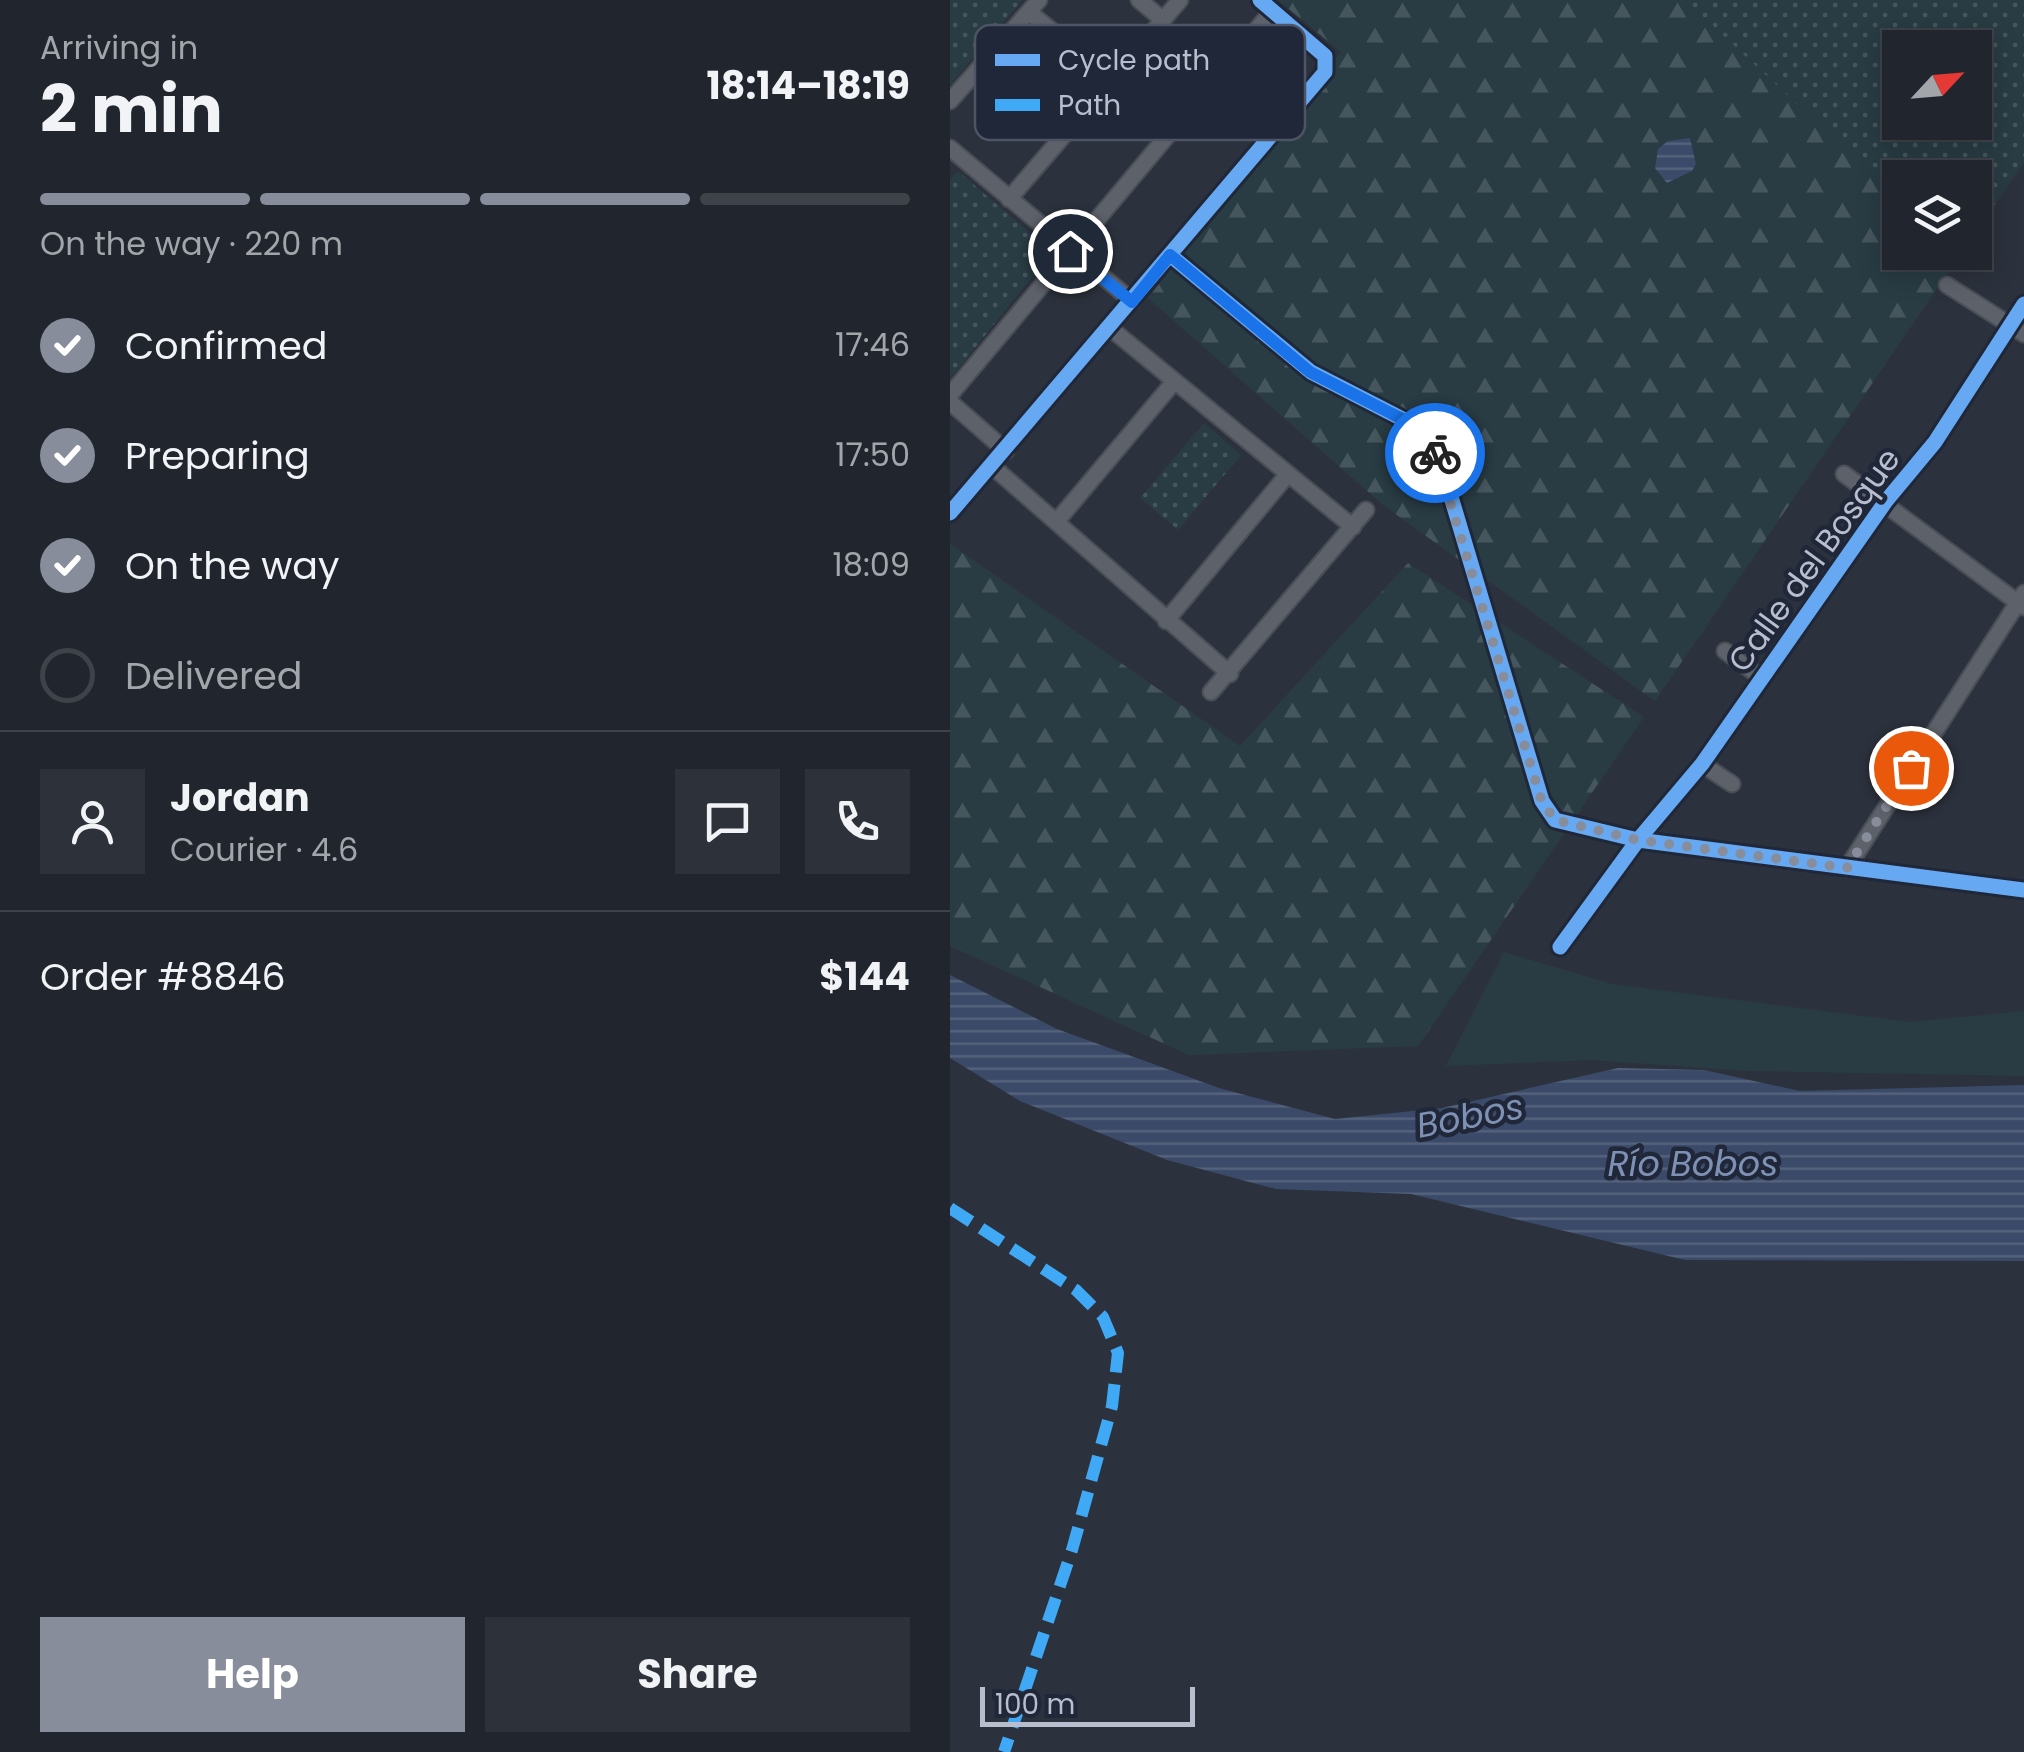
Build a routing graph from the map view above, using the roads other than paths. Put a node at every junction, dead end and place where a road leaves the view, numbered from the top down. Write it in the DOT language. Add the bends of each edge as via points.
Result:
graph roads {
  1 [pos="1139,0"];
  2 [pos="1180,0"];
  3 [pos="1266,5"];
  4 [pos="1034,6"];
  5 [pos="1163,20"];
  6 [pos="1017,25"];
  7 [pos="1054,25"];
  8 [pos="1159,25"];
  9 [pos="1250,25"];
  10 [pos="1290,25"];
  11 [pos="1305,38"];
  12 [pos="975,73"];
  13 [pos="1305,92"];
  14 [pos="950,101"];
  15 [pos="1058,140"];
  16 [pos="1158,140"];
  17 [pos="1265,140"];
  18 [pos="950,148"];
  19 [pos="1009,199"];
  20 [pos="1070,251"];
  21 [pos="1170,255"];
  22 [pos="1947,285"];
  23 [pos="1132,302"];
  24 [pos="2024,304"];
  25 [pos="1110,328"];
  26 [pos="2017,329"];
  27 [pos="1173,384"];
  28 [pos="950,399"];
  29 [pos="1006,451"];
  30 [pos="992,466"];
  31 [pos="1288,474"];
  32 [pos="1844,474"];
  33 [pos="1886,502"];
  34 [pos="1366,510"];
  35 [pos="950,513"];
  36 [pos="1058,521"];
  37 [pos="1352,528"];
  38 [pos="2022,601"];
  39 [pos="1166,621"];
  40 [pos="1725,651"];
  41 [pos="1230,674"];
  42 [pos="1762,678"];
  43 [pos="1211,692"];
  44 [pos="1702,764"];
  45 [pos="1732,784"];
  46 [pos="1638,840"];
  47 [pos="1847,868"];
  48 [pos="2024,890"];
  49 [pos="1560,947"];
  1 -- 5 [label="street"];
  2 -- 5 [label="street"];
  3 -- 9 [label="street"];
  3 -- 10 [label="street"];
  4 -- 6 [label="street"];
  4 -- 7 [label="street"];
  5 -- 8 [label="street"];
  11 -- 13 [label="street" via="1328,64"];
  12 -- 14 [label="street"];
  15 -- 19 [label="street"];
  16 -- 20 [label="street"];
  17 -- 21 [label="street"];
  18 -- 19 [label="street"];
  19 -- 20 [label="street"];
  20 -- 23 [label="street"];
  20 -- 28 [label="street"];
  21 -- 23 [label="street"];
  21 -- 46 [label="street" via="1310,372 1416,426 1440,460 1542,802 1555,820"];
  22 -- 26 [label="street"];
  23 -- 25 [label="street"];
  24 -- 26 [label="street, Calle del Bosque"];
  25 -- 27 [label="street"];
  25 -- 29 [label="street"];
  26 -- 33 [label="street, Calle del Bosque"];
  27 -- 31 [label="street"];
  27 -- 36 [label="street"];
  28 -- 29 [label="street"];
  29 -- 30 [label="street"];
  30 -- 35 [label="street"];
  30 -- 36 [label="street"];
  31 -- 37 [label="street"];
  31 -- 39 [label="street"];
  32 -- 33 [label="street"];
  33 -- 38 [label="street"];
  33 -- 42 [label="street, Calle del Bosque"];
  34 -- 37 [label="street"];
  36 -- 39 [label="street"];
  37 -- 41 [label="street"];
  38 -- 47 [label="street"];
  39 -- 41 [label="street"];
  40 -- 42 [label="street"];
  41 -- 43 [label="street"];
  42 -- 44 [label="street, Calle del Bosque"];
  44 -- 45 [label="street"];
  44 -- 46 [label="street, Calle del Bosque"];
  46 -- 47 [label="street"];
  46 -- 49 [label="street, Calle del Bosque"];
  47 -- 48 [label="street"];
}
